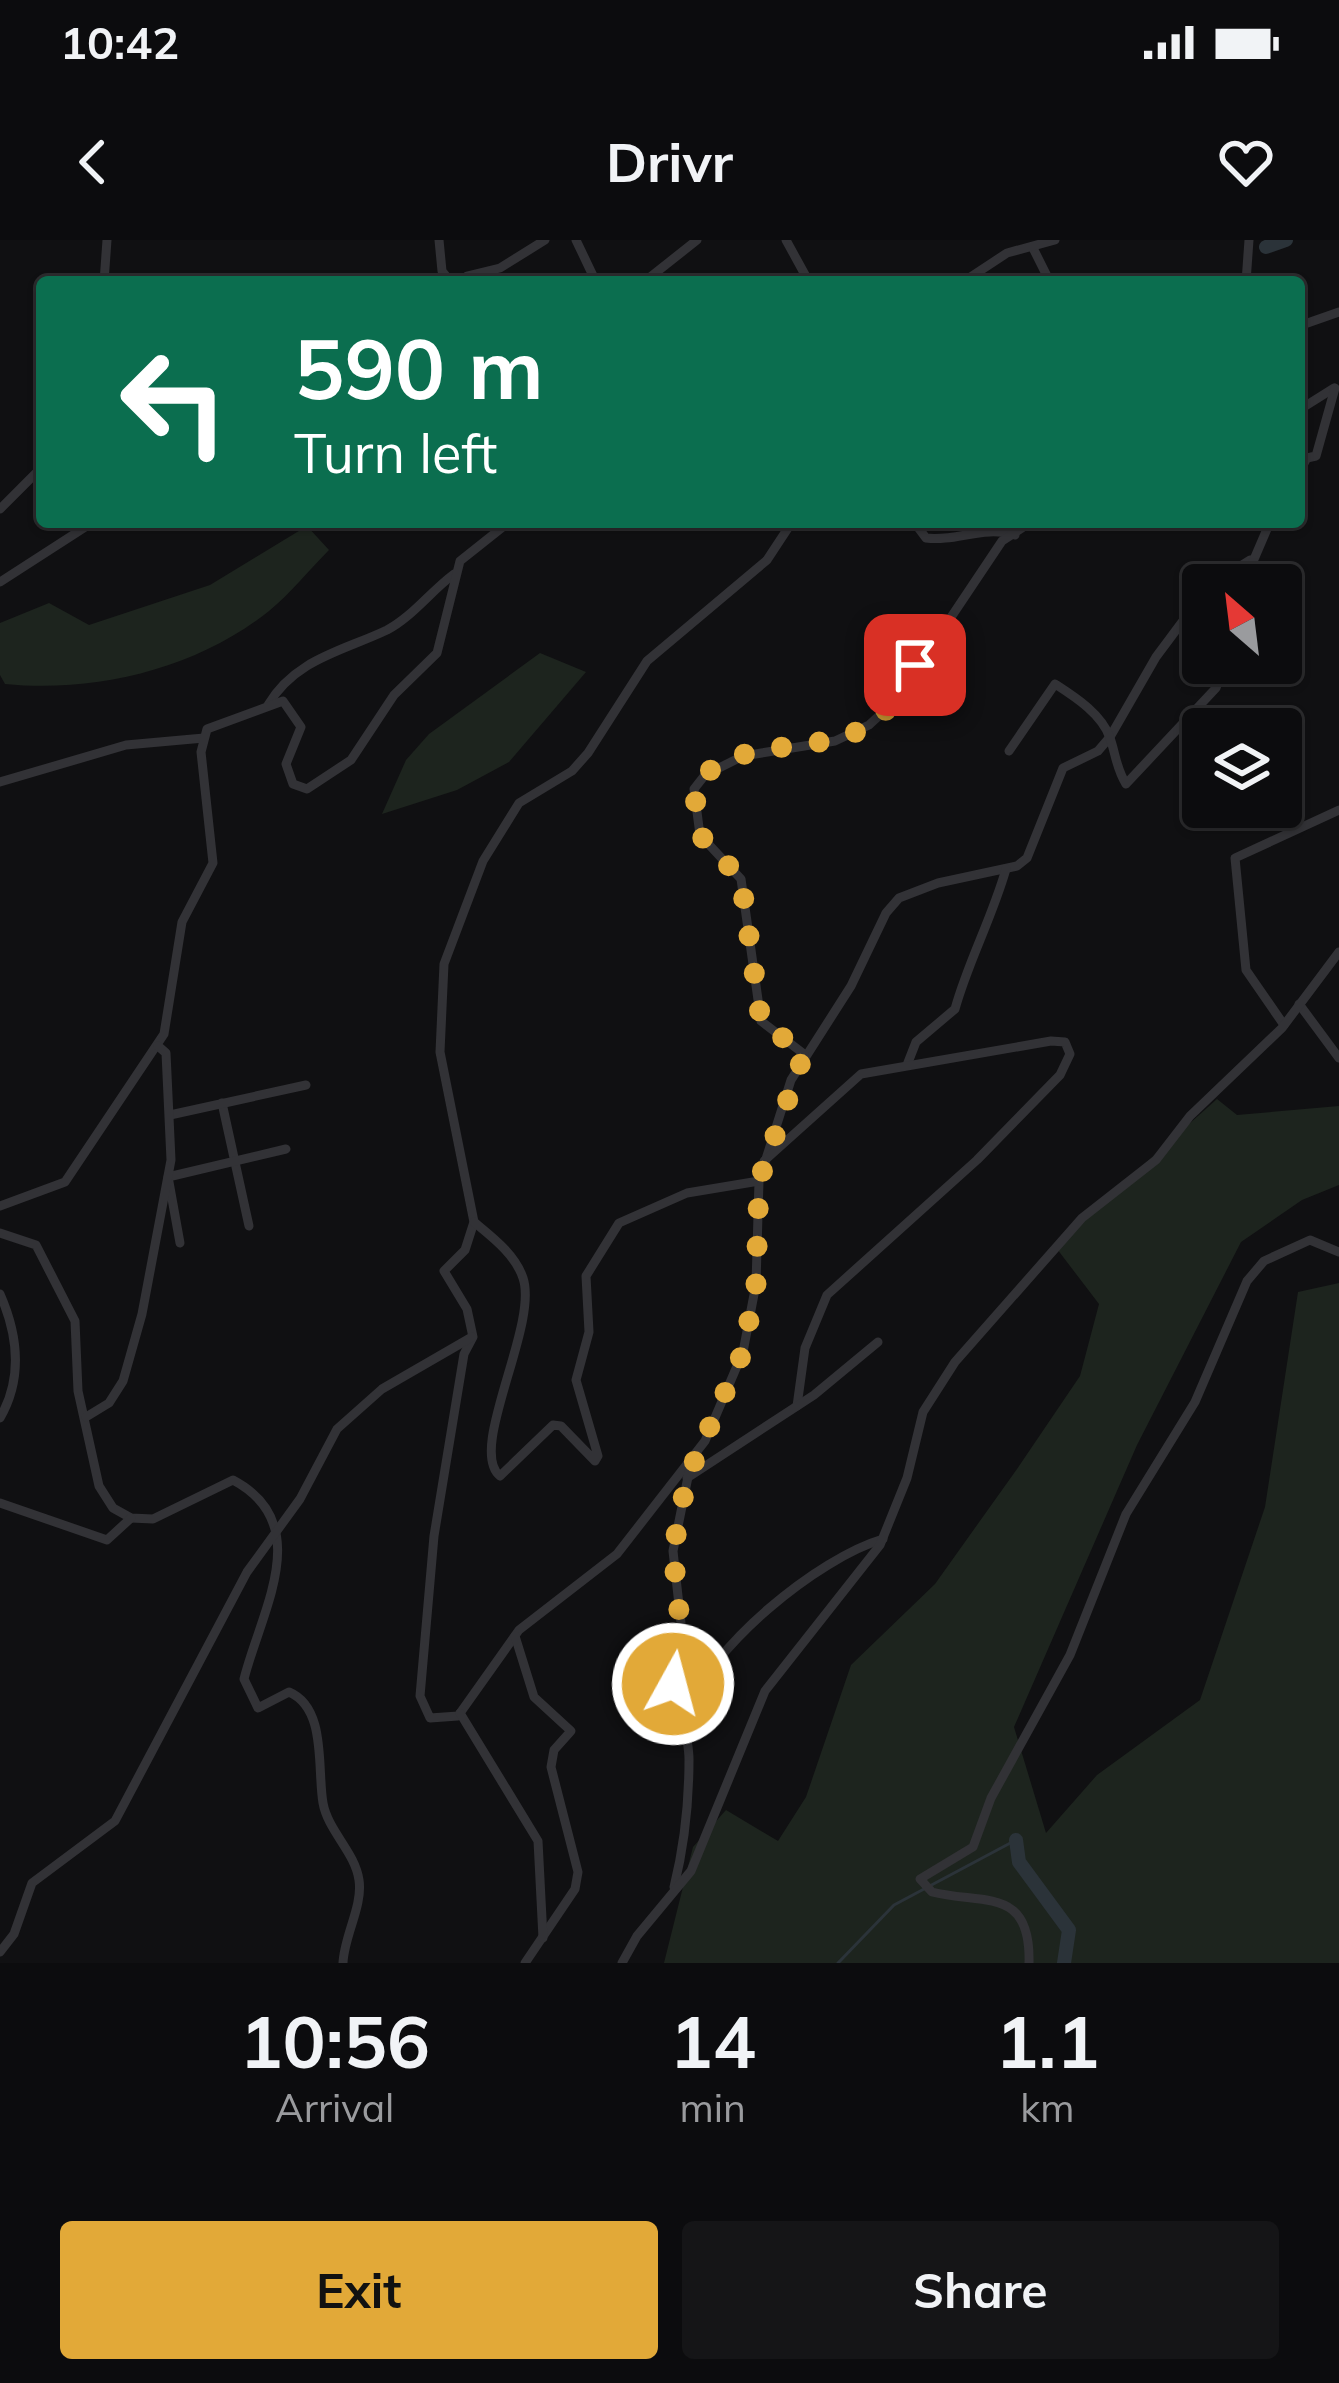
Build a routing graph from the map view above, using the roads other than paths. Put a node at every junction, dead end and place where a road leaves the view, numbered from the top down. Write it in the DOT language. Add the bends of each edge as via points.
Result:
graph roads {
  1 [pos="107,240"];
  2 [pos="440,240"];
  3 [pos="545,240"];
  4 [pos="576,240"];
  5 [pos="697,240"];
  6 [pos="786,240"];
  7 [pos="1054,240"];
  8 [pos="1249,240"];
  9 [pos="1012,246"];
  10 [pos="1033,248"];
  11 [pos="104,276"];
  12 [pos="446,276"];
  13 [pos="467,276"];
  14 [pos="593,276"];
  15 [pos="652,276"];
  16 [pos="806,276"];
  17 [pos="971,276"];
  18 [pos="1047,276"];
  19 [pos="1246,276"];
  20 [pos="1339,312"];
  21 [pos="1305,324"];
  22 [pos="1337,387"];
  23 [pos="1305,406"];
  24 [pos="1305,455"];
  25 [pos="36,472"];
  26 [pos="0,509"];
  27 [pos="85,528"];
  28 [pos="500,528"];
  29 [pos="788,528"];
  30 [pos="918,528"];
  31 [pos="1023,528"];
  32 [pos="1267,528"];
  33 [pos="1015,535"];
  34 [pos="1250,560"];
  35 [pos="1244,564"];
  36 [pos="1249,564"];
  37 [pos="454,574"];
  38 [pos="0,582"];
  39 [pos="1182,622"];
  40 [pos="1217,684"];
  41 [pos="268,705"];
  42 [pos="1110,737"];
  43 [pos="204,738"];
  44 [pos="1009,751"];
  45 [pos="0,782"];
  46 [pos="1339,810"];
  47 [pos="1006,869"];
  48 [pos="1339,952"];
  49 [pos="1300,1004"];
  50 [pos="1284,1025"];
  51 [pos="158,1046"];
  52 [pos="804,1054"];
  53 [pos="1339,1058"];
  54 [pos="908,1065"];
  55 [pos="306,1085"];
  56 [pos="222,1103"];
  57 [pos="170,1115"];
  58 [pos="286,1149"];
  59 [pos="233,1160"];
  60 [pos="764,1161"];
  61 [pos="168,1177"];
  62 [pos="759,1181"];
  63 [pos="0,1206"];
  64 [pos="474,1222"];
  65 [pos="249,1226"];
  66 [pos="0,1233"];
  67 [pos="180,1244"];
  68 [pos="1339,1252"];
  69 [pos="0,1294"];
  70 [pos="473,1336"];
  71 [pos="878,1342"];
  72 [pos="797,1406"];
  73 [pos="0,1418"];
  74 [pos="86,1418"];
  75 [pos="691,1462"];
  76 [pos="687,1478"];
  77 [pos="0,1503"];
  78 [pos="131,1517"];
  79 [pos="279,1532"];
  80 [pos="883,1539"];
  81 [pos="515,1636"];
  82 [pos="460,1713"];
  83 [pos="687,1713"];
  84 [pos="673,1892"];
  85 [pos="543,1938"];
  86 [pos="0,1952"];
  87 [pos="343,1963"];
  88 [pos="525,1963"];
  89 [pos="622,1963"];
  90 [pos="1029,1963"];
  1 -- 11 [label="street"];
  2 -- 12 [label="street"];
  3 -- 13 [label="street" via="500,268"];
  4 -- 14 [label="street"];
  5 -- 15 [label="street"];
  6 -- 16 [label="street"];
  7 -- 10 [label="street"];
  8 -- 19 [label="street"];
  9 -- 10 [label="street"];
  9 -- 17 [label="street"];
  10 -- 18 [label="street"];
  20 -- 21 [label="street"];
  22 -- 23 [label="street"];
  22 -- 24 [label="street" via="1316,456"];
  25 -- 26 [label="street"];
  27 -- 38 [label="street"];
  28 -- 37 [label="street" via="469,550"];
  29 -- 64 [label="street" via="767,560 634,675 572,771 519,803 467,894 444,964 440,1052"];
  30 -- 33 [label="street" via="936,540 977,531"];
  31 -- 33 [label="street"];
  32 -- 34 [label="street"];
  33 -- 52 [label="street" via="1002,541 895,701 869,725 835,741 743,756 694,789 700,835 741,879 761,1021"];
  34 -- 35 [label="street"];
  34 -- 36 [label="street"];
  37 -- 41 [label="street" via="387,630 311,662"];
  37 -- 41 [label="street" via="437,653 332,776 307,789 292,784 286,764 302,728 284,701"];
  39 -- 42 [label="street"];
  40 -- 42 [label="street" via="1126,784"];
  41 -- 43 [label="street" via="207,729"];
  42 -- 44 [label="street" via="1090,709 1055,684"];
  42 -- 47 [label="street" via="1063,768 1027,858"];
  43 -- 45 [label="street" via="126,745"];
  43 -- 51 [label="street" via="213,863 182,922"];
  46 -- 50 [label="street" via="1235,858 1246,970"];
  47 -- 52 [label="street" via="899,898"];
  47 -- 54 [label="street" via="956,1009 916,1042"];
  48 -- 49 [label="street"];
  49 -- 50 [label="street"];
  49 -- 53 [label="street"];
  50 -- 80 [label="street" via="1156,1160 1082,1218 955,1362 923,1412"];
  51 -- 57 [label="street" via="166,1053"];
  51 -- 63 [label="street" via="65,1182"];
  52 -- 60 [label="street"];
  54 -- 60 [label="street" via="861,1074"];
  54 -- 72 [label="street" via="1051,1041 1065,1042 1070,1054 1060,1075 977,1160 827,1295 805,1348"];
  55 -- 56 [label="street"];
  56 -- 57 [label="street"];
  56 -- 59 [label="street"];
  57 -- 61 [label="street"];
  58 -- 59 [label="street"];
  59 -- 61 [label="street"];
  59 -- 65 [label="street"];
  60 -- 62 [label="street"];
  61 -- 67 [label="street"];
  61 -- 74 [label="street" via="128,1371 113,1399"];
  62 -- 64 [label="street" via="687,1193 619,1223 584,1284 589,1331 576,1380 598,1456 553,1425 500,1477 490,1460 493,1431 526,1292 515,1261"];
  62 -- 75 [label="street" via="756,1284 743,1352"];
  64 -- 70 [label="street" via="465,1250 444,1270"];
  66 -- 74 [label="street" via="36,1245 69,1306"];
  68 -- 90 [label="street" via="1310,1240 1264,1262 1246,1281 1195,1402 1126,1514 1070,1655 991,1798 973,1847 920,1879 932,1892 1010,1906 1026,1935"];
  69 -- 73 [label="street" via="16,1358"];
  70 -- 79 [label="street" via="382,1389 338,1429"];
  70 -- 82 [label="street" via="434,1536 420,1696 430,1718"];
  71 -- 72 [label="street"];
  72 -- 76 [label="street"];
  74 -- 78 [label="street" via="99,1486 113,1508"];
  75 -- 76 [label="street"];
  75 -- 81 [label="street" via="617,1554"];
  76 -- 83 [label="street" via="673,1551 682,1641 673,1684"];
  77 -- 78 [label="street" via="107,1540"];
  78 -- 79 [label="street" via="168,1513 231,1480 262,1500"];
  79 -- 86 [label="street" via="247,1572 116,1821 32,1883"];
  79 -- 87 [label="street" via="275,1584 246,1690 259,1708 289,1692 304,1698 312,1714 326,1815 360,1888"];
  80 -- 83 [label="street" via="761,1616 713,1666"];
  80 -- 84 [label="street" via="765,1691 709,1835"];
  81 -- 82 [label="street"];
  81 -- 85 [label="street" via="534,1697 571,1731 551,1767 575,1889"];
  82 -- 85 [label="street" via="538,1841"];
  83 -- 84 [label="street" via="688,1778"];
  84 -- 89 [label="street"];
  85 -- 88 [label="street"];
}
